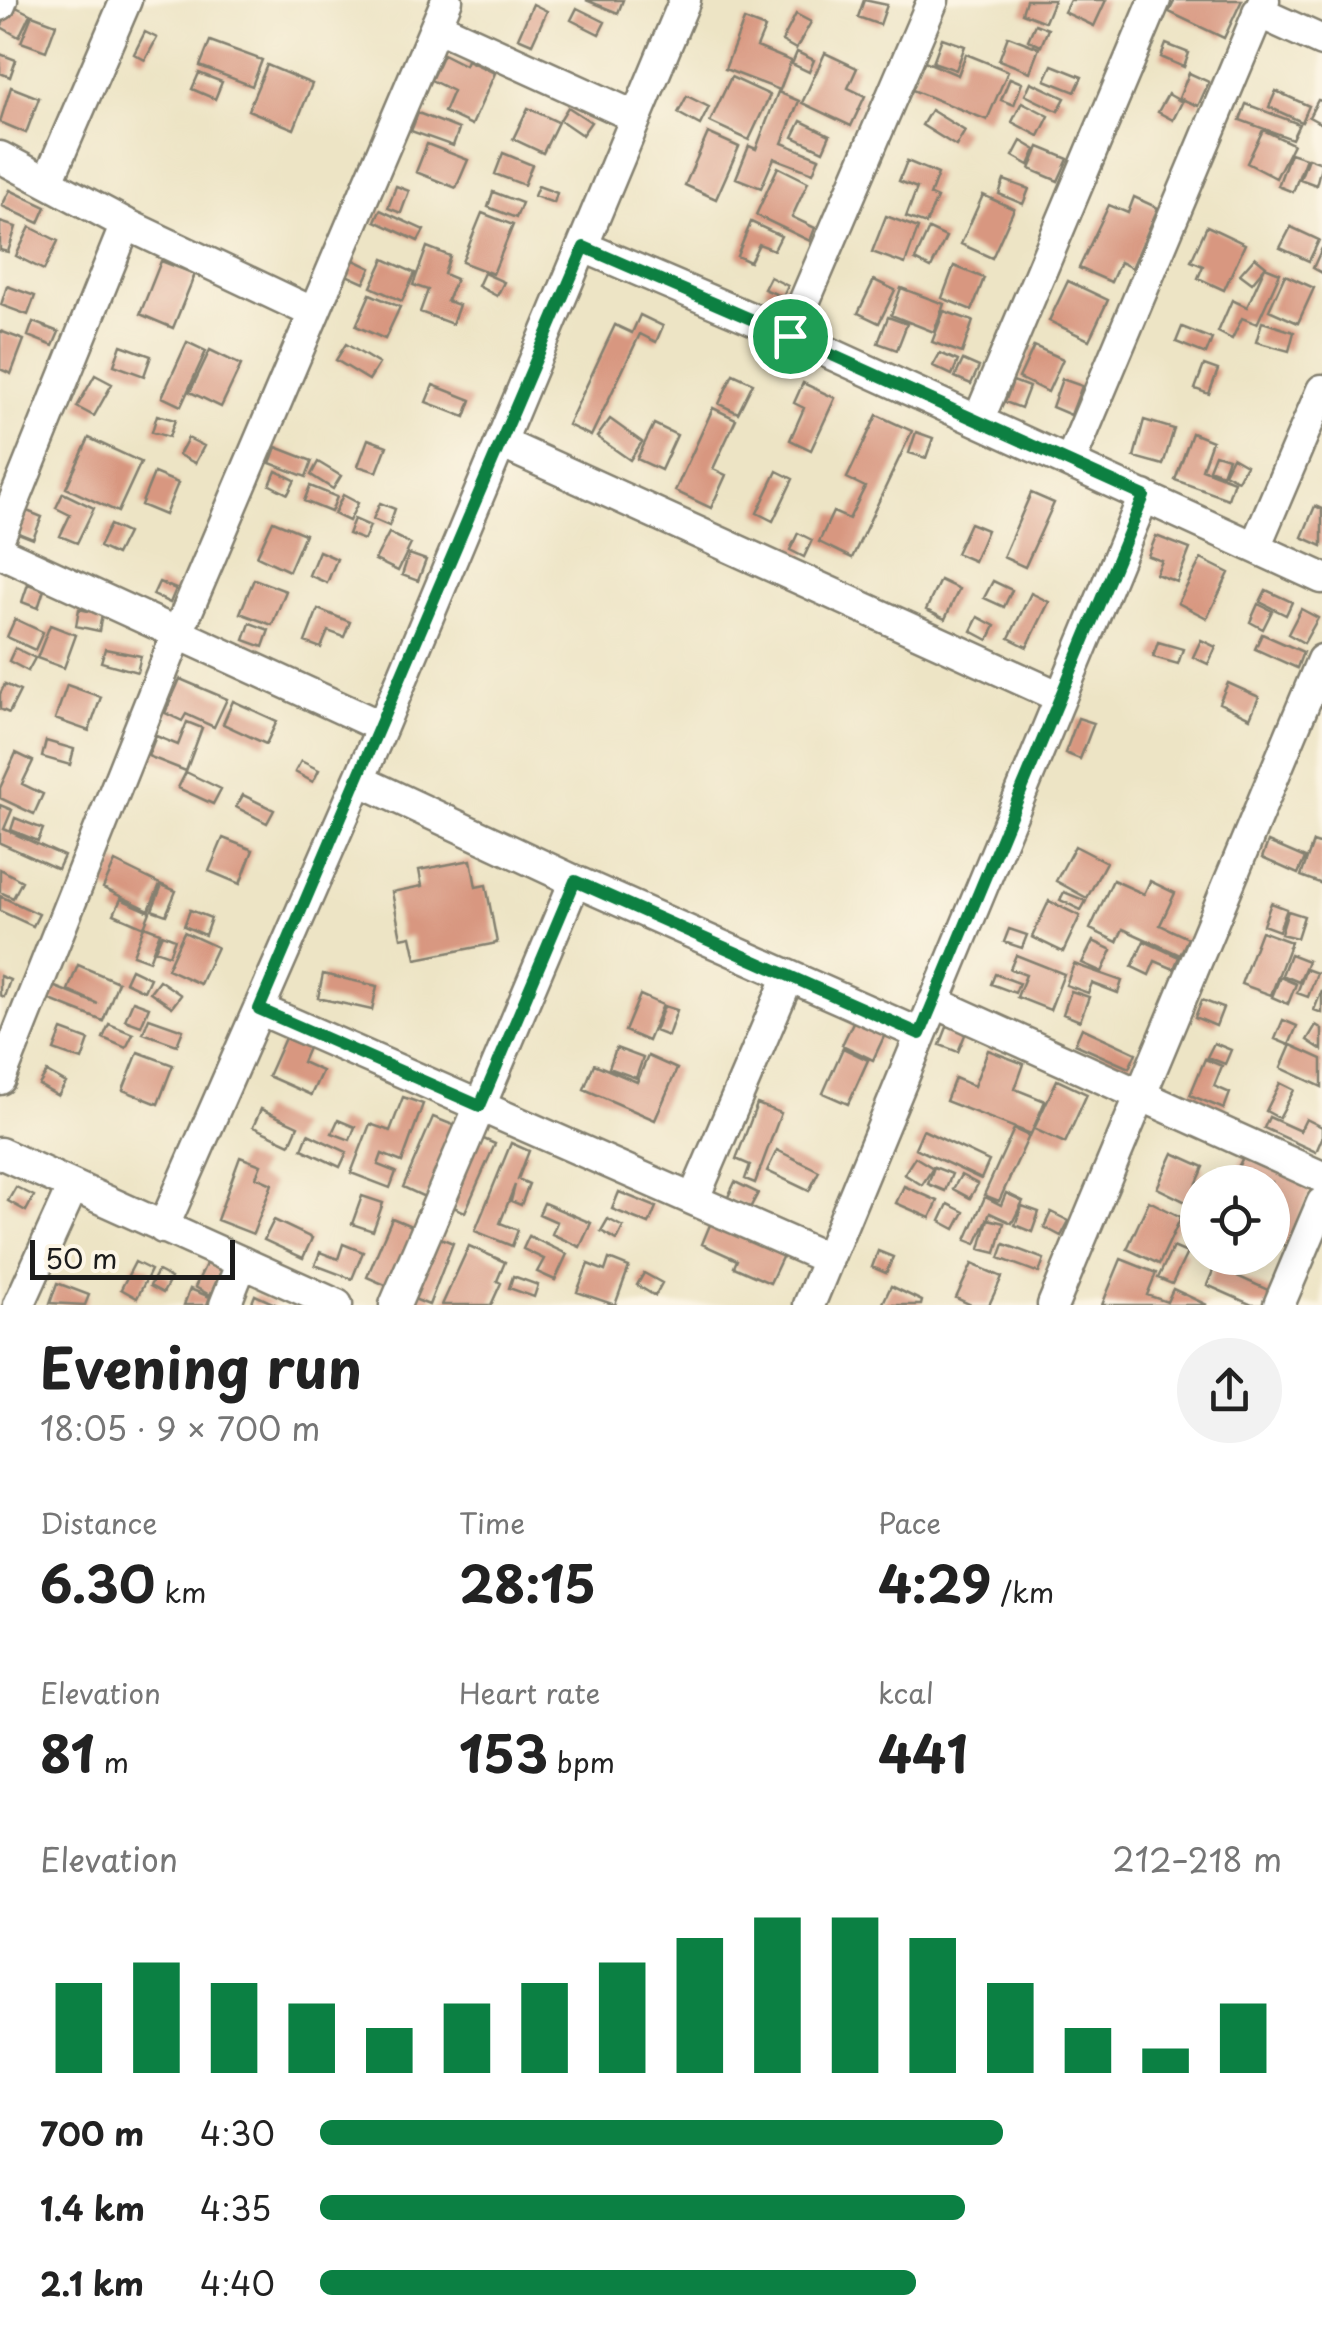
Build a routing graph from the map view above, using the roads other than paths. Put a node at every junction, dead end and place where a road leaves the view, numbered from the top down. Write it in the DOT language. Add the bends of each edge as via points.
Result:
graph roads {
  1 [pos="126,0"];
  2 [pos="685,0"];
  3 [pos="932,0"];
  4 [pos="1155,0"];
  5 [pos="1261,6"];
  6 [pos="442,13"];
  7 [pos="1322,41"];
  8 [pos="636,117"];
  9 [pos="0,157"];
  10 [pos="48,181"];
  11 [pos="126,224"];
  12 [pos="584,247"];
  13 [pos="314,312"];
  14 [pos="790,336"];
  15 [pos="1322,390"];
  16 [pos="978,421"];
  17 [pos="501,443"];
  18 [pos="1070,462"];
  19 [pos="1144,496"];
  20 [pos="0,536"];
  21 [pos="1255,547"];
  22 [pos="0,552"];
  23 [pos="1322,578"];
  24 [pos="177,635"];
  25 [pos="1322,660"];
  26 [pos="1060,697"];
  27 [pos="382,727"];
  28 [pos="359,780"];
  29 [pos="575,881"];
  30 [pos="789,976"];
  31 [pos="934,1002"];
  32 [pos="259,1009"];
  33 [pos="920,1034"];
  34 [pos="0,1079"];
  35 [pos="1140,1094"];
  36 [pos="480,1106"];
  37 [pos="0,1153"];
  38 [pos="1322,1177"];
  39 [pos="72,1186"];
  40 [pos="694,1198"];
  41 [pos="1322,1203"];
  42 [pos="163,1228"];
  43 [pos="828,1259"];
  44 [pos="242,1262"];
  45 [pos="19,1305"];
  46 [pos="225,1305"];
  47 [pos="337,1305"];
  48 [pos="395,1305"];
  49 [pos="809,1305"];
  50 [pos="1052,1305"];
  51 [pos="1279,1305"];
  1 -- 10 [label="street"];
  2 -- 8 [label="street"];
  3 -- 14 [label="street"];
  4 -- 16 [label="street"];
  5 -- 7 [label="street"];
  5 -- 18 [label="street"];
  6 -- 8 [label="street"];
  6 -- 13 [label="street"];
  8 -- 12 [label="street"];
  9 -- 10 [label="street"];
  10 -- 11 [label="street"];
  11 -- 13 [label="street"];
  11 -- 20 [label="street"];
  12 -- 14 [label="street"];
  12 -- 17 [label="street"];
  13 -- 24 [label="street"];
  14 -- 16 [label="street"];
  15 -- 21 [label="street"];
  16 -- 18 [label="street"];
  17 -- 26 [label="street"];
  17 -- 27 [label="street"];
  18 -- 19 [label="street"];
  19 -- 21 [label="street"];
  19 -- 26 [label="street"];
  21 -- 23 [label="street"];
  22 -- 24 [label="street"];
  24 -- 27 [label="street"];
  24 -- 34 [label="street"];
  25 -- 35 [label="street"];
  26 -- 31 [label="street"];
  27 -- 28 [label="street"];
  28 -- 29 [label="street"];
  28 -- 32 [label="street"];
  29 -- 30 [label="street"];
  29 -- 36 [label="street"];
  30 -- 33 [label="street"];
  30 -- 40 [label="street"];
  31 -- 33 [label="street"];
  31 -- 35 [label="street"];
  32 -- 36 [label="street"];
  32 -- 42 [label="street"];
  33 -- 43 [label="street"];
  35 -- 38 [label="street"];
  35 -- 50 [label="street"];
  36 -- 40 [label="street"];
  36 -- 48 [label="street"];
  37 -- 39 [label="street"];
  39 -- 42 [label="street"];
  39 -- 45 [label="street"];
  40 -- 43 [label="street"];
  41 -- 51 [label="street"];
  42 -- 44 [label="street"];
  43 -- 49 [label="street"];
  44 -- 46 [label="street"];
  44 -- 47 [label="street"];
}
